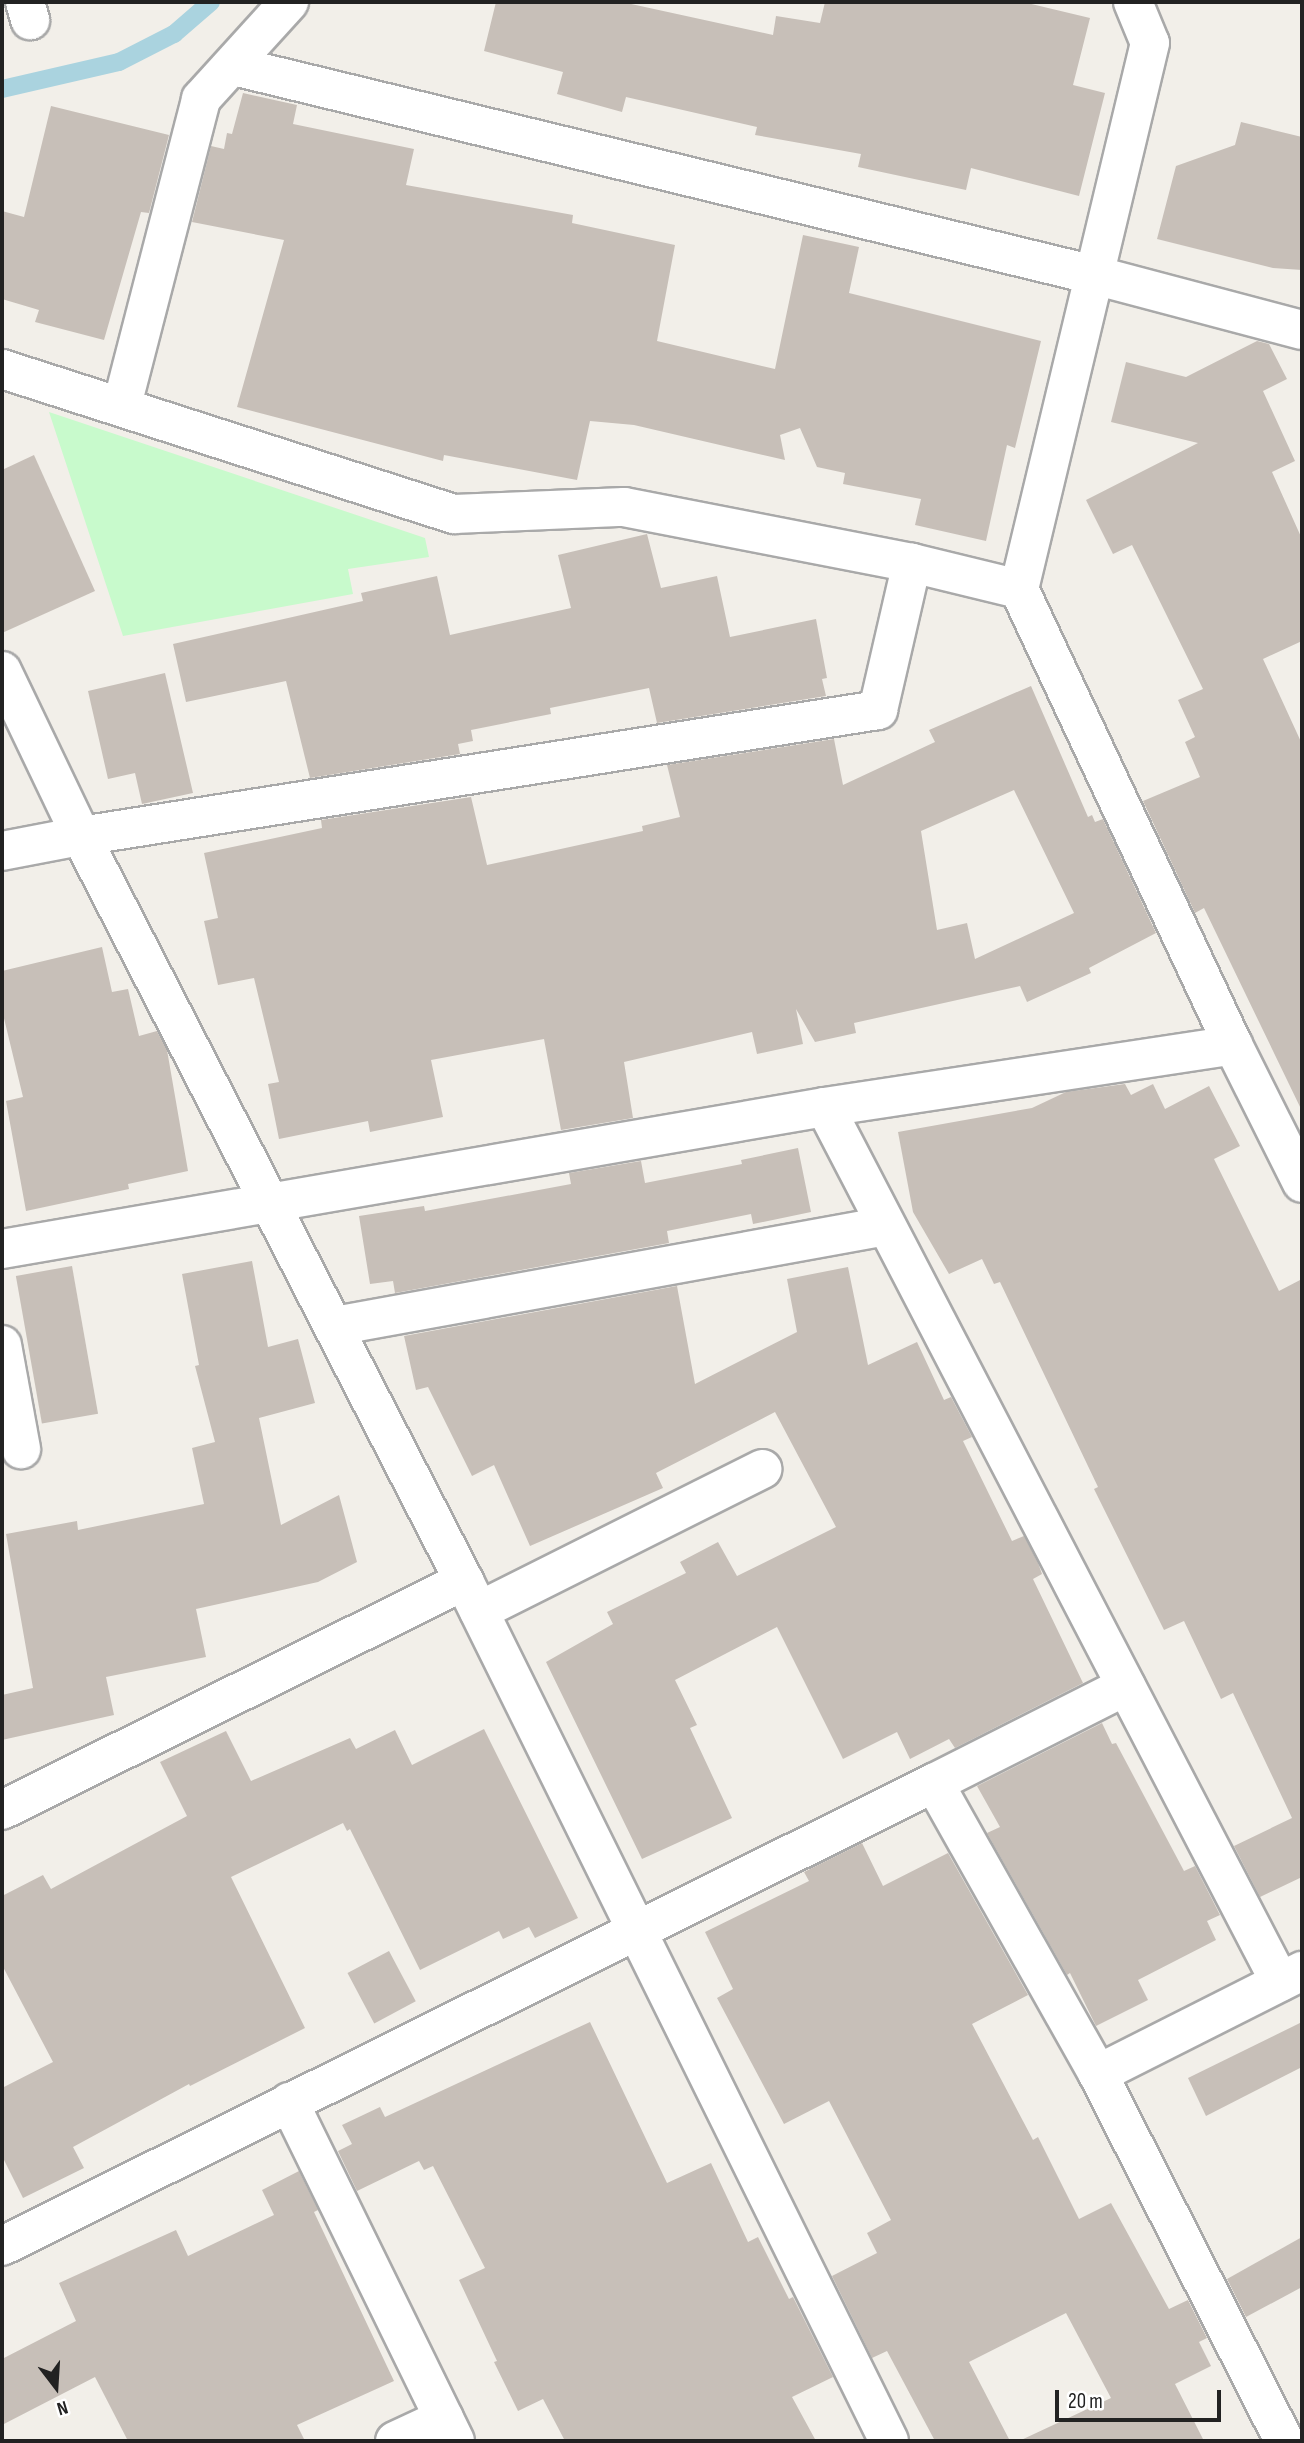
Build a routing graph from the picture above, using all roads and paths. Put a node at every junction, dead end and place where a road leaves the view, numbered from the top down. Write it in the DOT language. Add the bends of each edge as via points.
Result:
graph roads {
  1 [pos="1133,2"];
  2 [pos="270,8"];
  3 [pos="233,66"];
  4 [pos="1094,275"];
  5 [pos="1302,330"];
  6 [pos="2,369"];
  7 [pos="122,405"];
  8 [pos="912,563"];
  9 [pos="1019,589"];
  10 [pos="2,671"];
  11 [pos="82,836"];
  12 [pos="2,851"];
  13 [pos="1233,1045"];
  14 [pos="825,1107"];
  15 [pos="1302,1183"];
  16 [pos="270,1201"];
  17 [pos="886,1226"];
  18 [pos="2,1249"];
  19 [pos="335,1326"];
  20 [pos="2,1345"];
  21 [pos="21,1449"];
  22 [pos="762,1469"];
  23 [pos="472,1596"];
  24 [pos="1126,1685"];
  25 [pos="934,1783"];
  26 [pos="2,1810"];
  27 [pos="637,1930"];
  28 [pos="1291,1976"];
  29 [pos="1098,2074"];
  30 [pos="289,2102"];
  31 [pos="2,2246"];
  32 [pos="449,2430"];
  33 [pos="1280,2440"];
  34 [pos="395,2441"];
  35 [pos="889,2441"];
  1 -- 4 [label="street" via="1150,44"];
  2 -- 3 [label="street"];
  3 -- 4 [label="street"];
  3 -- 7 [label="street" via="201,99"];
  4 -- 5 [label="street"];
  4 -- 9 [label="street"];
  6 -- 7 [label="street"];
  7 -- 8 [label="street" via="454,514 624,507"];
  8 -- 9 [label="street"];
  8 -- 11 [label="street" via="878,710"];
  9 -- 13 [label="street"];
  10 -- 11 [label="street"];
  11 -- 12 [label="street"];
  11 -- 16 [label="street"];
  13 -- 14 [label="street"];
  13 -- 15 [label="street"];
  14 -- 16 [label="street"];
  14 -- 17 [label="street"];
  16 -- 18 [label="street"];
  16 -- 19 [label="street"];
  17 -- 19 [label="street"];
  17 -- 24 [label="street"];
  19 -- 23 [label="street"];
  20 -- 21 [label="street"];
  22 -- 23 [label="street"];
  23 -- 26 [label="street"];
  23 -- 27 [label="street"];
  24 -- 25 [label="street"];
  24 -- 28 [label="street"];
  25 -- 27 [label="street"];
  25 -- 29 [label="street"];
  27 -- 30 [label="street"];
  27 -- 35 [label="street"];
  28 -- 29 [label="street"];
  29 -- 33 [label="street"];
  30 -- 31 [label="street"];
  30 -- 32 [label="street"];
  32 -- 34 [label="street"];
}
